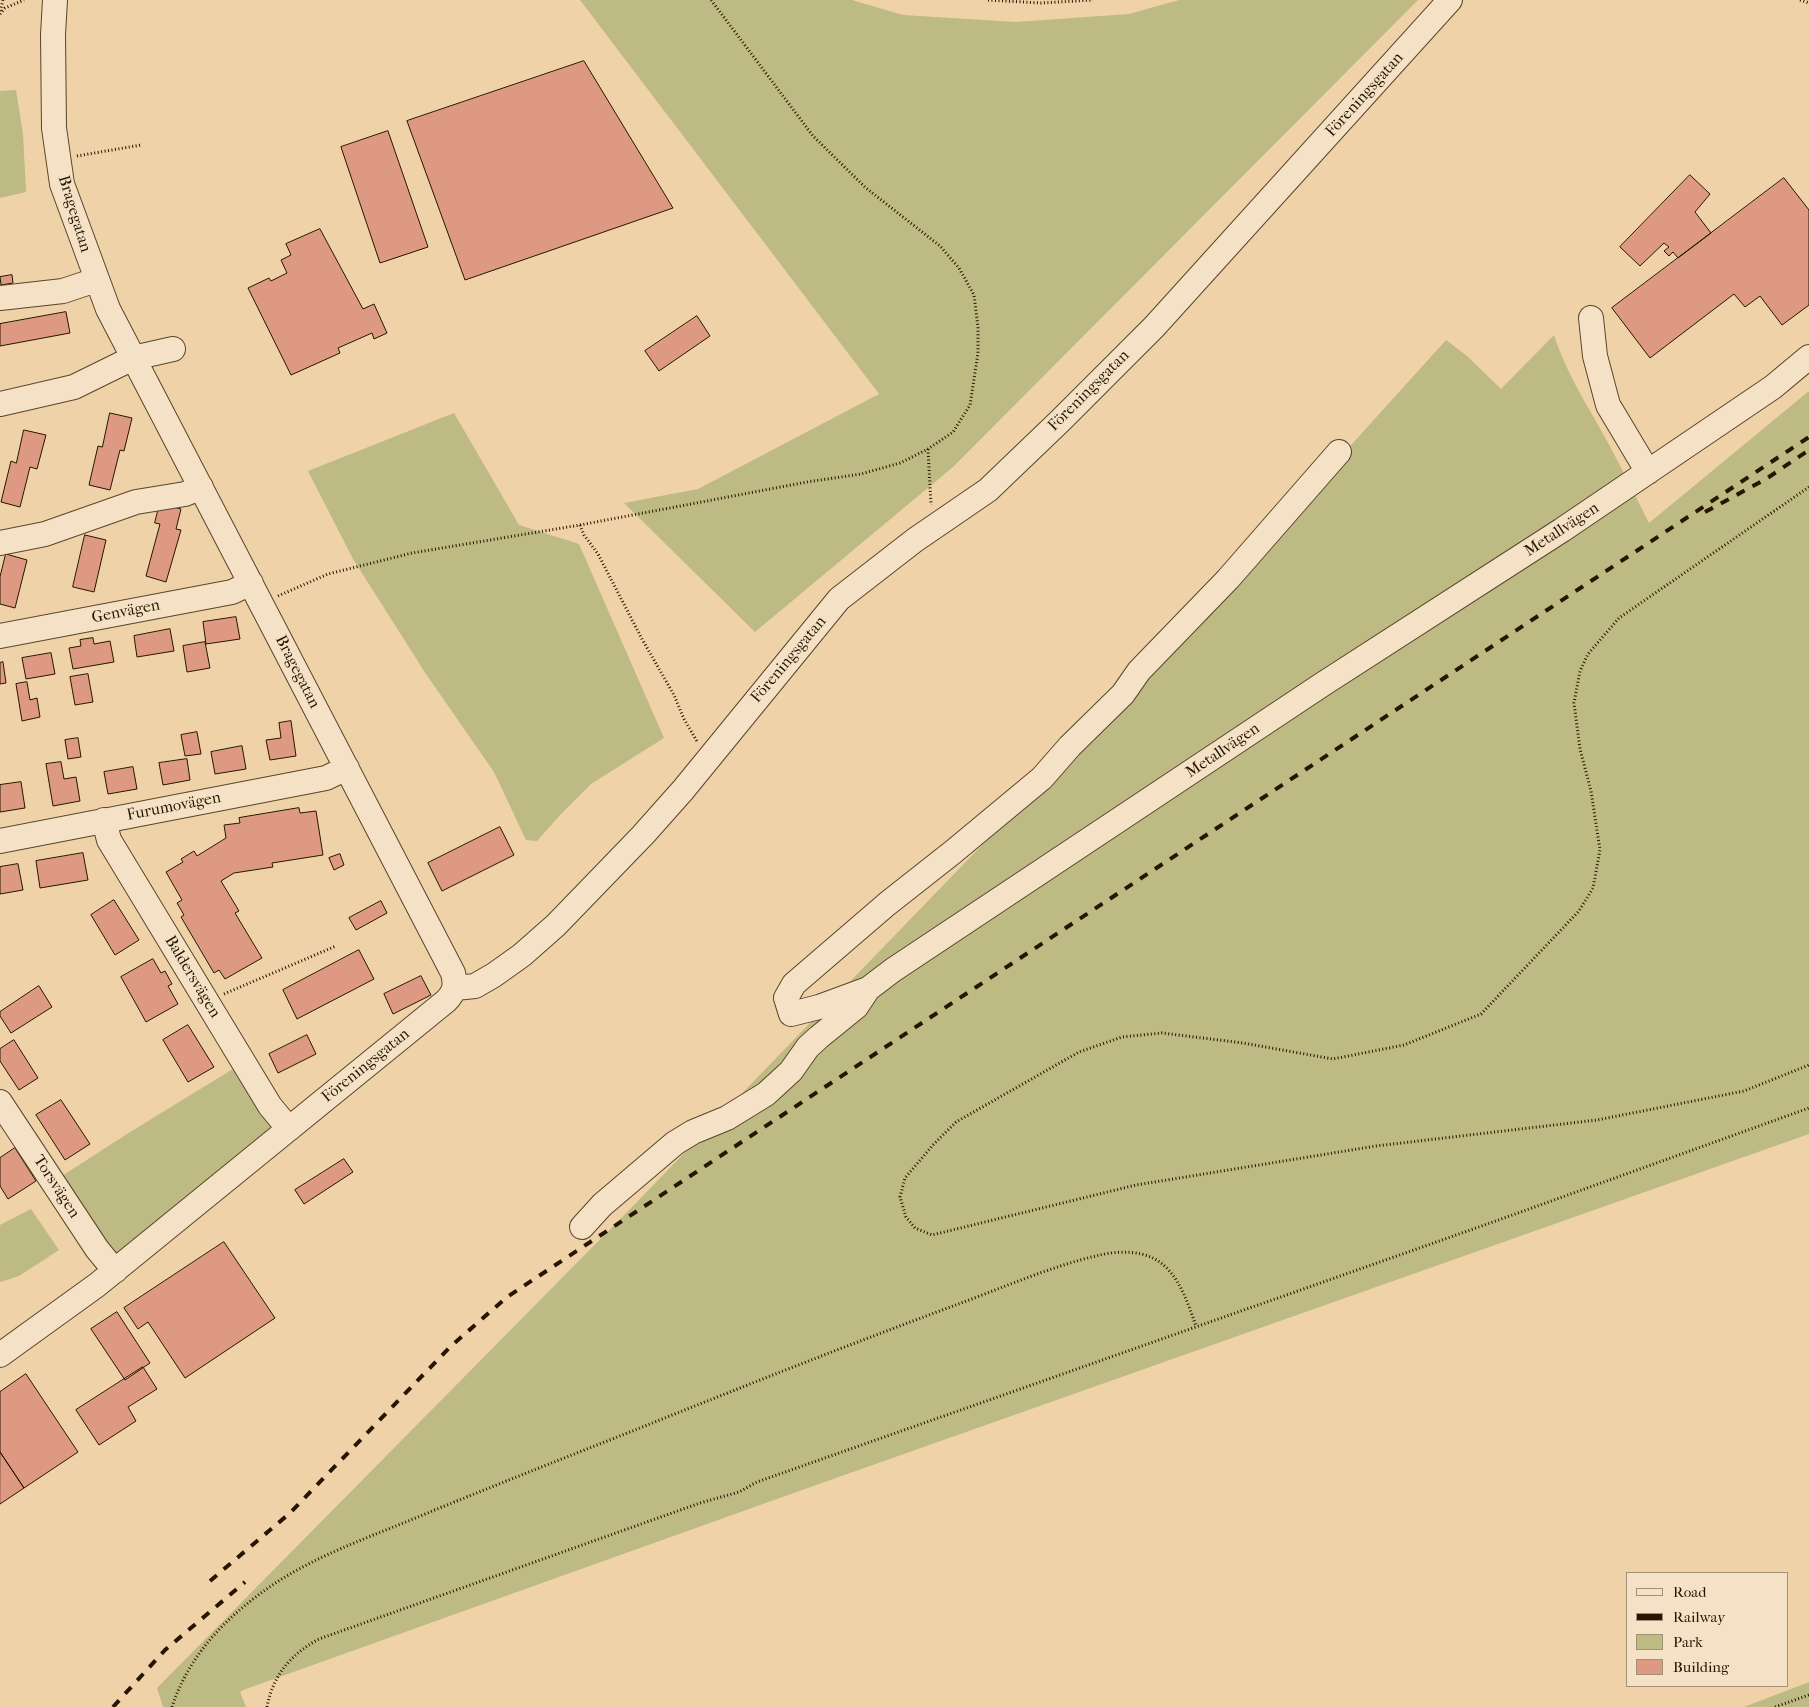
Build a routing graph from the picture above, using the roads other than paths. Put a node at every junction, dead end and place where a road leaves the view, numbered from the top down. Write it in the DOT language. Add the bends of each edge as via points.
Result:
graph roads {
  1 [pos="55,0"];
  2 [pos="1450,0"];
  3 [pos="96,280"];
  4 [pos="0,298"];
  5 [pos="1592,318"];
  6 [pos="173,349"];
  7 [pos="1809,357"];
  8 [pos="133,358"];
  9 [pos="0,404"];
  10 [pos="1339,452"];
  11 [pos="1648,472"];
  12 [pos="201,487"];
  13 [pos="0,543"];
  14 [pos="256,593"];
  15 [pos="0,636"];
  16 [pos="347,768"];
  17 [pos="104,820"];
  18 [pos="0,840"];
  19 [pos="455,988"];
  20 [pos="868,989"];
  21 [pos="0,1102"];
  22 [pos="289,1129"];
  23 [pos="582,1227"];
  24 [pos="114,1271"];
  25 [pos="0,1355"];
  1 -- 3 [label="street, Bragegatan" via="54,128 62,184"];
  2 -- 19 [label="street, Föreningsgatan" via="1154,327 988,490 839,599 643,835 549,931 494,975 475,986"];
  3 -- 4 [label="street" via="63,291"];
  3 -- 8 [label="street, Bragegatan"];
  5 -- 11 [label="street" via="1596,356 1608,406"];
  6 -- 8 [label="street"];
  7 -- 11 [label="street, Metallvägen" via="1773,387"];
  8 -- 9 [label="street" via="74,387"];
  8 -- 12 [label="street, Bragegatan"];
  10 -- 20 [label="street, Metallvägen" via="1228,579 1139,671 1124,694 1042,778 887,904 794,984 786,998 791,1014"];
  11 -- 20 [label="street, Metallvägen" via="1323,684"];
  12 -- 13 [label="street" via="185,494 136,502 44,534"];
  12 -- 14 [label="street, Bragegatan"];
  14 -- 15 [label="street, Genvägen" via="232,592"];
  14 -- 16 [label="street, Bragegatan"];
  16 -- 17 [label="street, Furumovägen" via="326,778"];
  16 -- 19 [label="street, Bragegatan" via="454,973"];
  17 -- 18 [label="street, Furumovägen"];
  17 -- 22 [label="street, Baldersvägen" via="109,840 124,866 270,1106"];
  19 -- 22 [label="street, Föreningsgatan" via="446,1000"];
  20 -- 23 [label="street" via="856,1007 819,1037 766,1094 675,1144 602,1205"];
  21 -- 24 [label="street, Torsvägen"];
  22 -- 24 [label="street, Föreningsgatan"];
  24 -- 25 [label="street, Föreningsgatan"];
}
